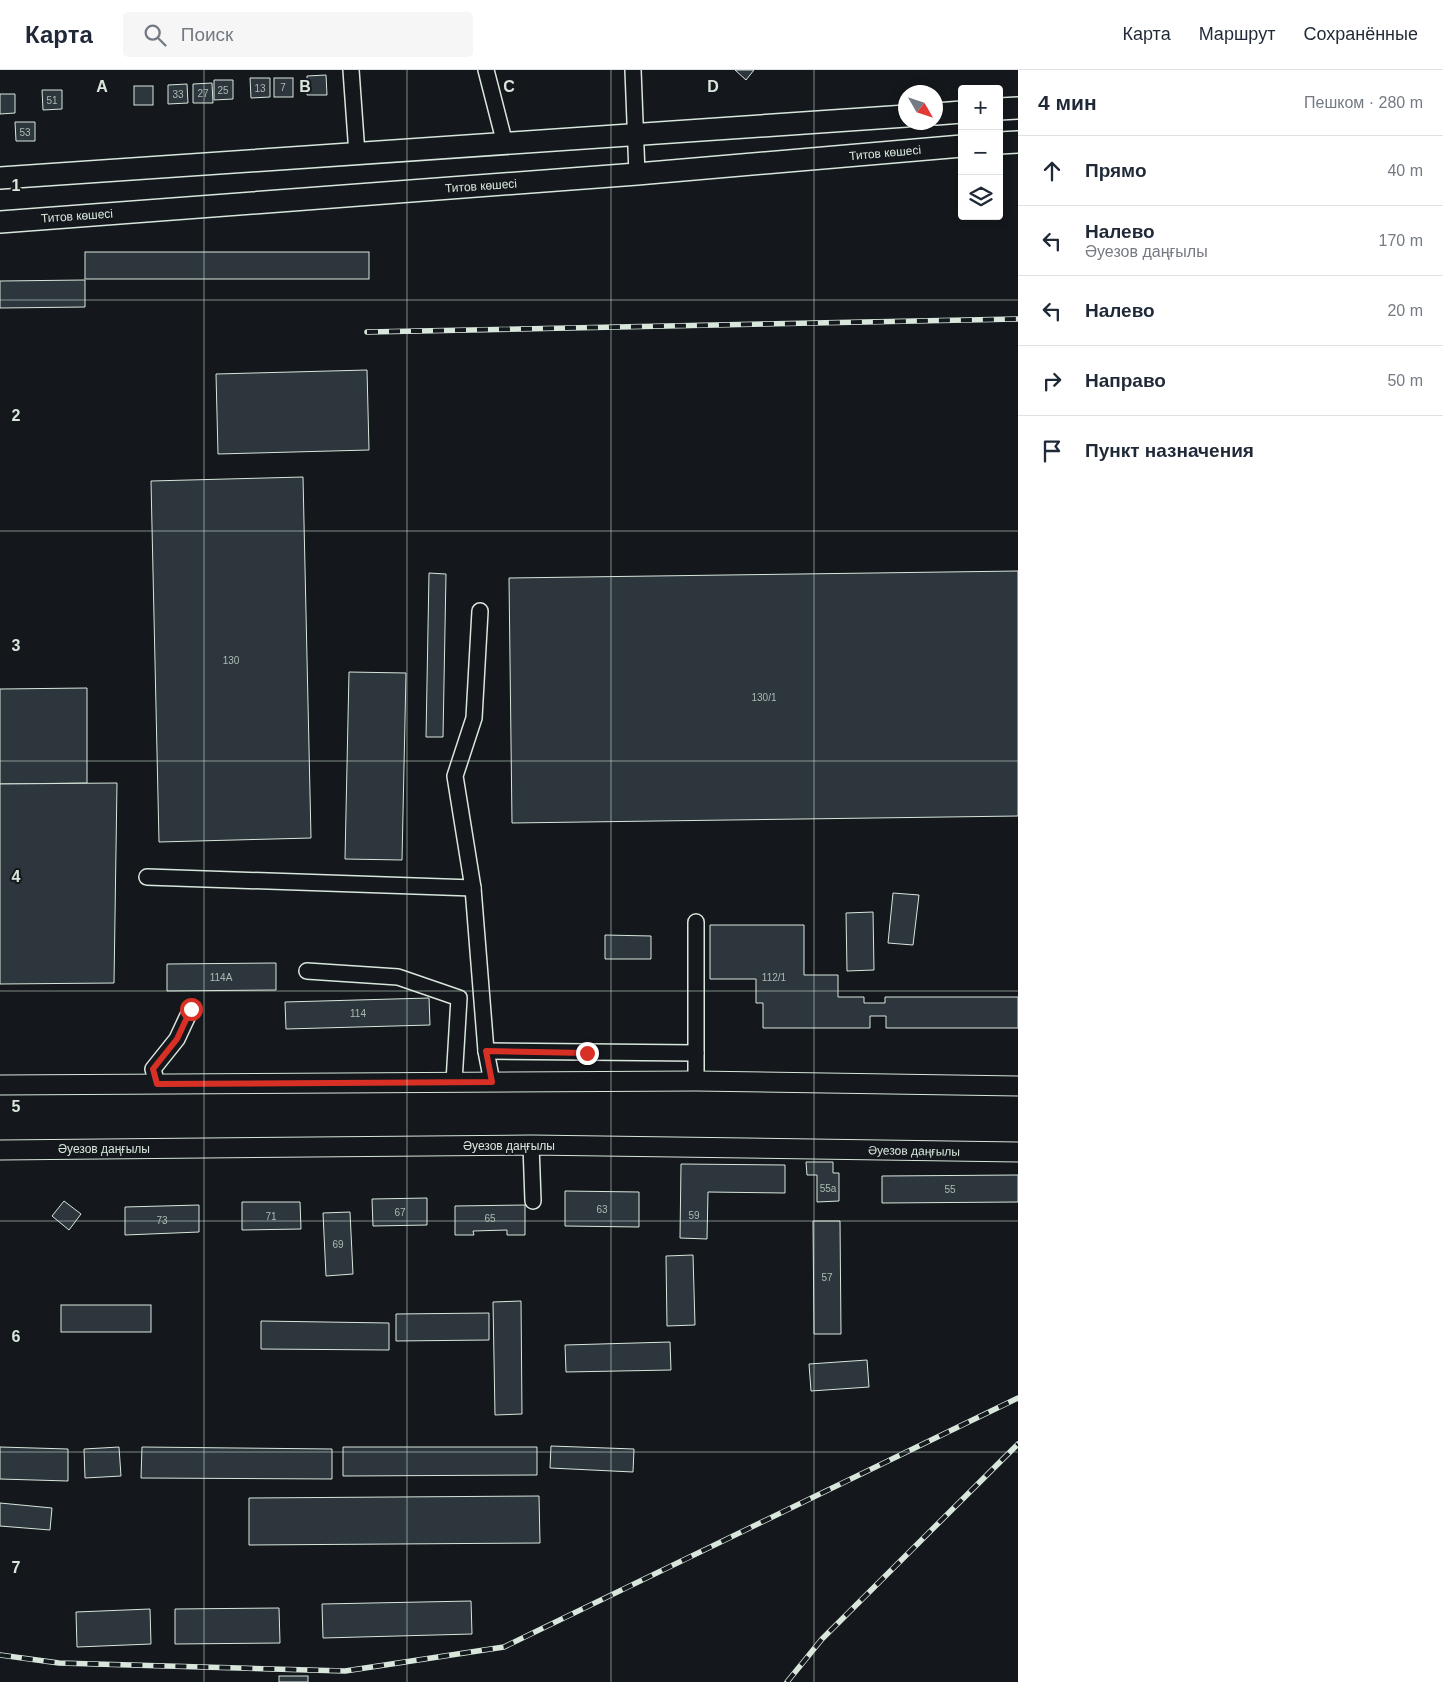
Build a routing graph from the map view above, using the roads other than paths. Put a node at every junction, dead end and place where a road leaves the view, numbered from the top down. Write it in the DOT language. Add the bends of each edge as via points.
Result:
graph roads {
  1 [pos="351,70"];
  2 [pos="486,70"];
  3 [pos="633,70"];
  4 [pos="1018,108"];
  5 [pos="1003,109"];
  6 [pos="958,112"];
  7 [pos="943,113"];
  8 [pos="898,117"];
  9 [pos="634,135"];
  10 [pos="1018,142"];
  11 [pos="1003,143"];
  12 [pos="505,144"];
  13 [pos="958,146"];
  14 [pos="357,154"];
  15 [pos="636,174"];
  16 [pos="0,178"];
  17 [pos="0,222"];
  18 [pos="480,611"];
  19 [pos="147,877"];
  20 [pos="472,888"];
  21 [pos="696,922"];
  22 [pos="307,972"];
  23 [pos="191,1009"];
  24 [pos="486,1051"];
  25 [pos="696,1053"];
  26 [pos="454,1082"];
  27 [pos="492,1082"];
  28 [pos="696,1082"];
  29 [pos="157,1084"];
  30 [pos="0,1085"];
  31 [pos="1018,1086"];
  32 [pos="531,1145"];
  33 [pos="0,1150"];
  34 [pos="1018,1152"];
  35 [pos="533,1200"];
  1 -- 14 [label="street"];
  2 -- 12 [label="street"];
  3 -- 9 [label="street"];
  4 -- 5 [label="highway"];
  6 -- 7 [label="highway"];
  8 -- 9 [label="highway"];
  9 -- 12 [label="highway"];
  9 -- 15 [label="street"];
  10 -- 11 [label="highway"];
  12 -- 14 [label="highway"];
  13 -- 15 [label="highway, Титов көшесі"];
  14 -- 16 [label="highway"];
  15 -- 17 [label="highway, Титов көшесі"];
  18 -- 20 [label="street" via="474,718 455,776"];
  19 -- 20 [label="street"];
  20 -- 24 [label="street"];
  21 -- 25 [label="street"];
  22 -- 26 [label="street" via="398,978 459,998"];
  23 -- 29 [label="street" via="177,1039 153,1069"];
  24 -- 25 [label="street"];
  24 -- 27 [label="street"];
  25 -- 28 [label="street"];
  26 -- 27 [label="main road"];
  26 -- 29 [label="main road"];
  27 -- 28 [label="main road"];
  28 -- 31 [label="main road"];
  29 -- 30 [label="main road"];
  32 -- 33 [label="main road, Әуезов даңғылы"];
  32 -- 34 [label="main road, Әуезов даңғылы"];
  32 -- 35 [label="street"];
}
